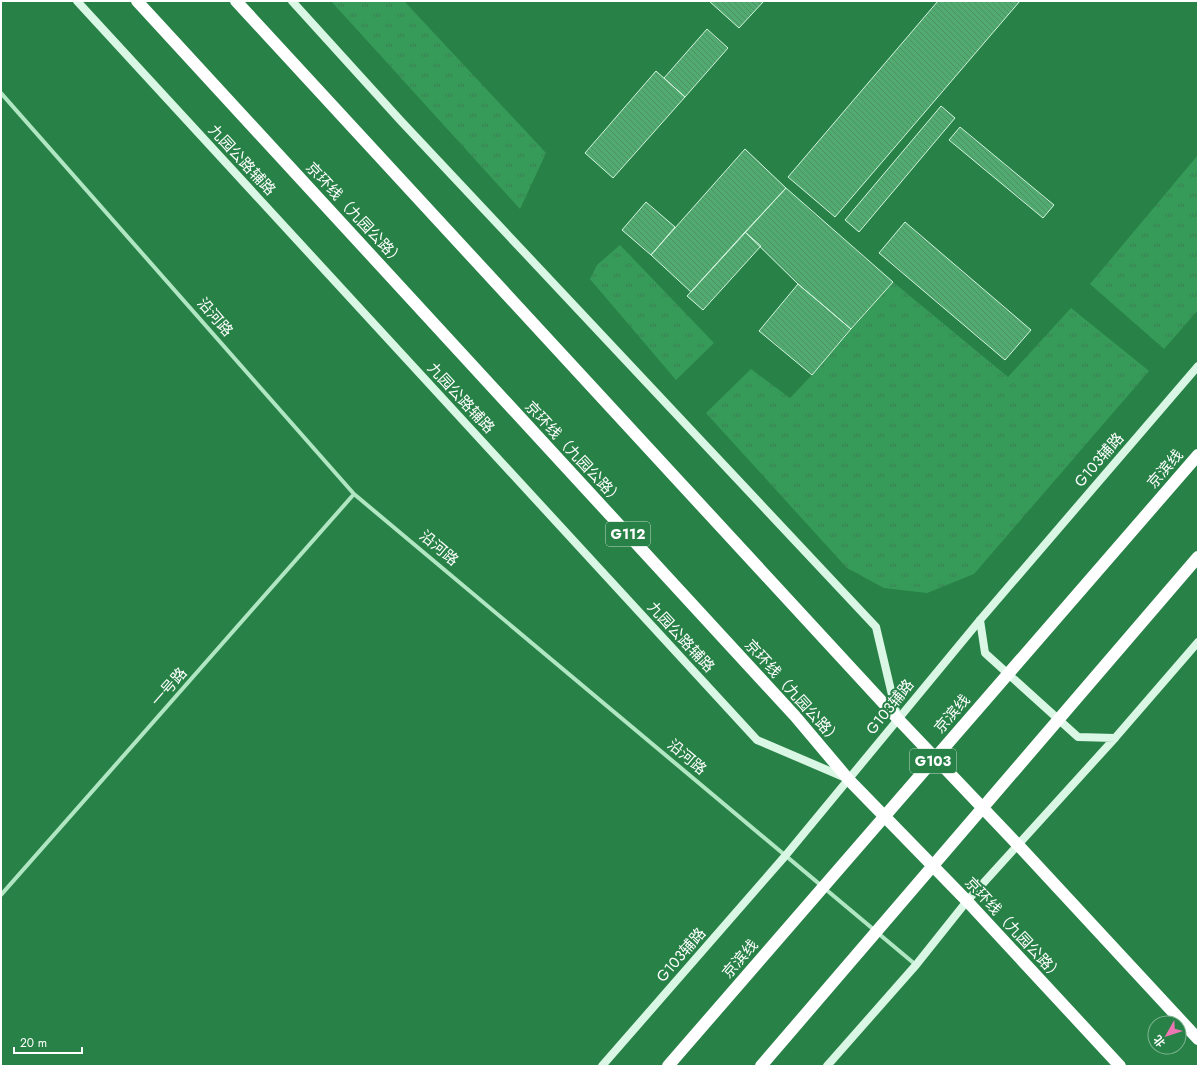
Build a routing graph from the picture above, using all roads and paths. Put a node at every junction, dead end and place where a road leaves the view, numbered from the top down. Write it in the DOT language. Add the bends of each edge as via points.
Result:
graph roads {
  1 [pos="77,1"];
  2 [pos="136,1"];
  3 [pos="236,1"];
  4 [pos="292,1"];
  5 [pos="1,93"];
  6 [pos="1198,366"];
  7 [pos="1198,455"];
  8 [pos="354,494"];
  9 [pos="1198,557"];
  10 [pos="980,620"];
  11 [pos="1198,642"];
  12 [pos="898,719"];
  13 [pos="1116,738"];
  14 [pos="849,780"];
  15 [pos="1019,846"];
  16 [pos="786,855"];
  17 [pos="1,896"];
  18 [pos="967,902"];
  19 [pos="916,965"];
  20 [pos="1198,1039"];
  21 [pos="602,1066"];
  22 [pos="668,1066"];
  23 [pos="761,1066"];
  24 [pos="827,1066"];
  25 [pos="1120,1066"];
  1 -- 14 [label="street, 九园公路辅路" via="757,740"];
  2 -- 14 [label="highway, 京环线（九园公路） / G112" via="795,716"];
  3 -- 12 [label="highway"];
  4 -- 12 [label="street" via="411,132 876,627"];
  5 -- 8 [label="street, 沿河路"];
  6 -- 10 [label="street, G103辅路"];
  7 -- 22 [label="highway, 京滨线 / G103, bridge"];
  8 -- 16 [label="street, 沿河路"];
  8 -- 17 [label="street, 一号路"];
  9 -- 23 [label="highway, bridge"];
  10 -- 12 [label="street, G103辅路"];
  10 -- 13 [label="street" via="985,653 1078,737"];
  11 -- 13 [label="street"];
  12 -- 14 [label="street, G103辅路"];
  12 -- 15 [label="highway"];
  13 -- 15 [label="street"];
  14 -- 16 [label="street, G103辅路"];
  14 -- 18 [label="highway, 京环线（九园公路） / G112"];
  15 -- 18 [label="street"];
  15 -- 20 [label="highway"];
  16 -- 19 [label="street, 沿河路"];
  16 -- 21 [label="street, G103辅路"];
  18 -- 19 [label="street"];
  18 -- 25 [label="highway, 京环线（九园公路） / G112"];
  19 -- 24 [label="street"];
}
